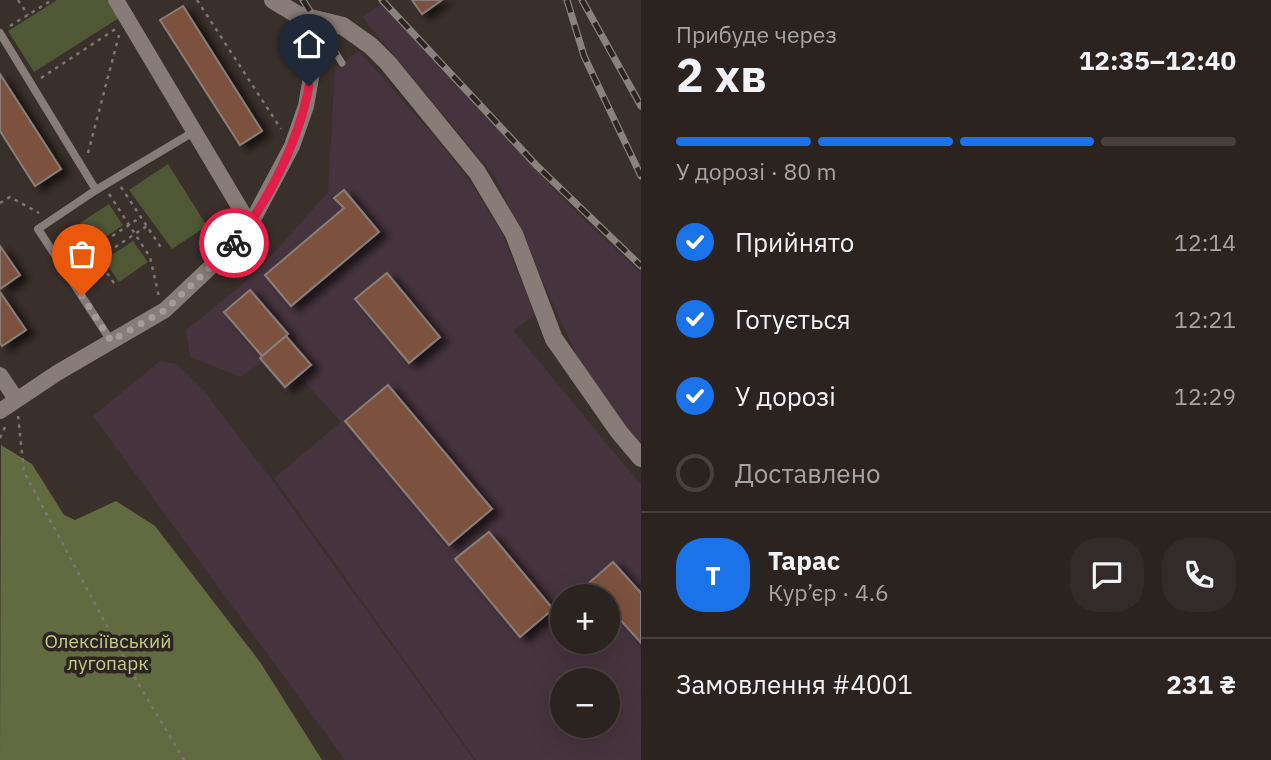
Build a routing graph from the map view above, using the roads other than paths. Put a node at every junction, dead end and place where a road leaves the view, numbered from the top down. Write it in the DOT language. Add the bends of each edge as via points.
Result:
graph roads {
  1 [pos="116,0"];
  2 [pos="273,0"];
  3 [pos="298,15"];
  4 [pos="0,33"];
  5 [pos="195,131"];
  6 [pos="100,188"];
  7 [pos="250,225"];
  8 [pos="111,341"];
  9 [pos="0,375"];
  10 [pos="16,399"];
  11 [pos="0,411"];
  12 [pos="641,458"];
  1 -- 5 [label="street"];
  2 -- 3 [label="street"];
  3 -- 7 [label="street" via="310,40 313,66 306,106 292,146"];
  3 -- 12 [label="street" via="343,26 371,46 477,172 514,234 554,339"];
  4 -- 6 [label="lane" via="84,170"];
  5 -- 6 [label="lane"];
  5 -- 7 [label="street"];
  6 -- 8 [label="lane" via="38,229"];
  7 -- 8 [label="street" via="162,311"];
  8 -- 10 [label="street"];
  9 -- 10 [label="street"];
  10 -- 11 [label="street"];
}
